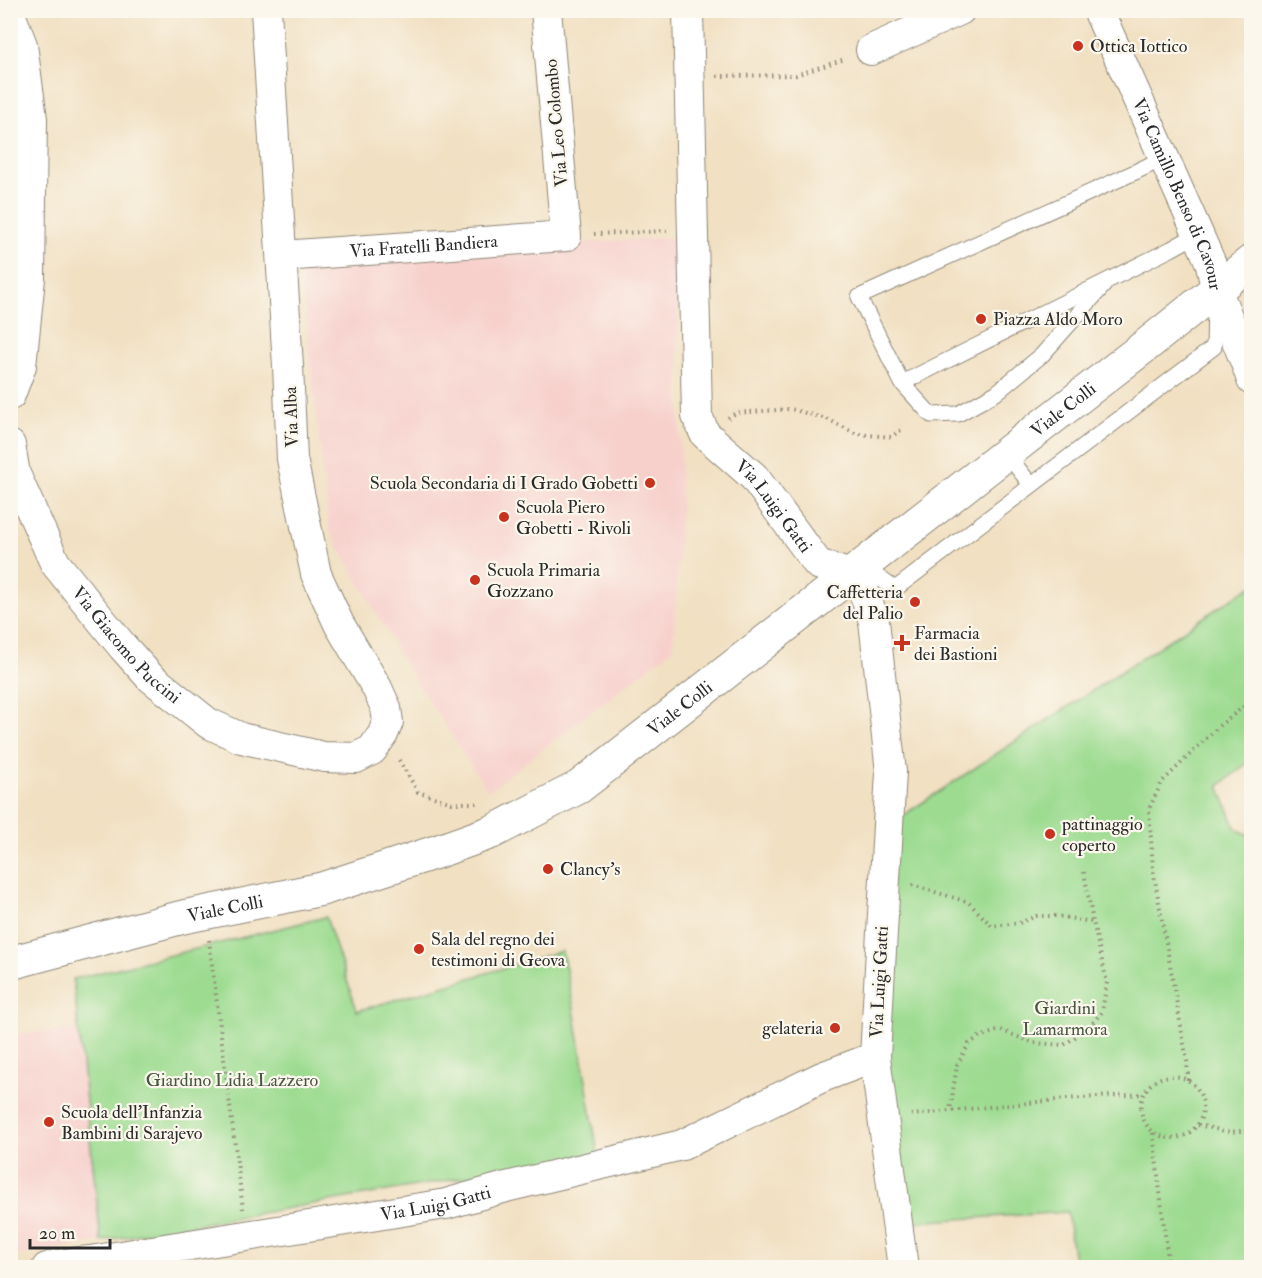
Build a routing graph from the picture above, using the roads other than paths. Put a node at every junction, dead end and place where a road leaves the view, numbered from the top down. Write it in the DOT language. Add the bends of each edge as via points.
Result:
graph roads {
  1 [pos="266,10"];
  2 [pos="546,10"];
  3 [pos="688,10"];
  4 [pos="960,10"];
  5 [pos="1098,10"];
  6 [pos="10,14"];
  7 [pos="871,50"];
  8 [pos="1164,158"];
  9 [pos="1198,234"];
  10 [pos="566,236"];
  11 [pos="282,256"];
  12 [pos="1251,261"];
  13 [pos="1109,280"];
  14 [pos="1216,289"];
  15 [pos="1251,380"];
  16 [pos="902,383"];
  17 [pos="10,395"];
  18 [pos="10,445"];
  19 [pos="1006,453"];
  20 [pos="1031,485"];
  21 [pos="856,571"];
  22 [pos="324,757"];
  23 [pos="10,963"];
  24 [pos="875,1057"];
  25 [pos="47,1268"];
  26 [pos="903,1268"];
  1 -- 11 [label="street, Via Alba"];
  2 -- 10 [label="street, Via Leo Colombo"];
  3 -- 21 [label="street, Via Luigi Gatti" via="698,416 705,434 754,477 818,564"];
  4 -- 7 [label="street"];
  5 -- 8 [label="street, Via Camillo Benso di Cavour"];
  6 -- 17 [label="street" via="22,45 32,119 30,278 21,366"];
  8 -- 9 [label="street, Via Camillo Benso di Cavour"];
  8 -- 16 [label="lane" via="859,297"];
  9 -- 13 [label="lane"];
  9 -- 14 [label="street, Via Camillo Benso di Cavour" via="1211,264"];
  10 -- 11 [label="street, Via Fratelli Bandiera"];
  11 -- 22 [label="street, Via Alba" via="292,459 304,523 316,574 339,624 387,708 388,722 372,750 356,758"];
  12 -- 14 [label="street, Viale Colli"];
  13 -- 16 [label="lane"];
  13 -- 16 [label="lane" via="1042,355 996,393 958,414 931,415"];
  14 -- 15 [label="street, Via Camillo Benso di Cavour"];
  14 -- 19 [label="street, Viale Colli"];
  14 -- 20 [label="lane" via="1214,347"];
  18 -- 22 [label="street, Via Giacomo Puccini" via="15,474 55,563 149,676 216,727 241,738"];
  19 -- 20 [label="lane"];
  19 -- 21 [label="street, Viale Colli"];
  20 -- 21 [label="lane" via="895,589"];
  21 -- 23 [label="street, Viale Colli" via="579,787 492,832 322,889 183,917"];
  21 -- 24 [label="street, Via Luigi Gatti" via="874,621 891,772"];
  24 -- 25 [label="street, Via Luigi Gatti" via="822,1077 682,1145 446,1204"];
  24 -- 26 [label="street, Via Luigi Gatti"];
}
